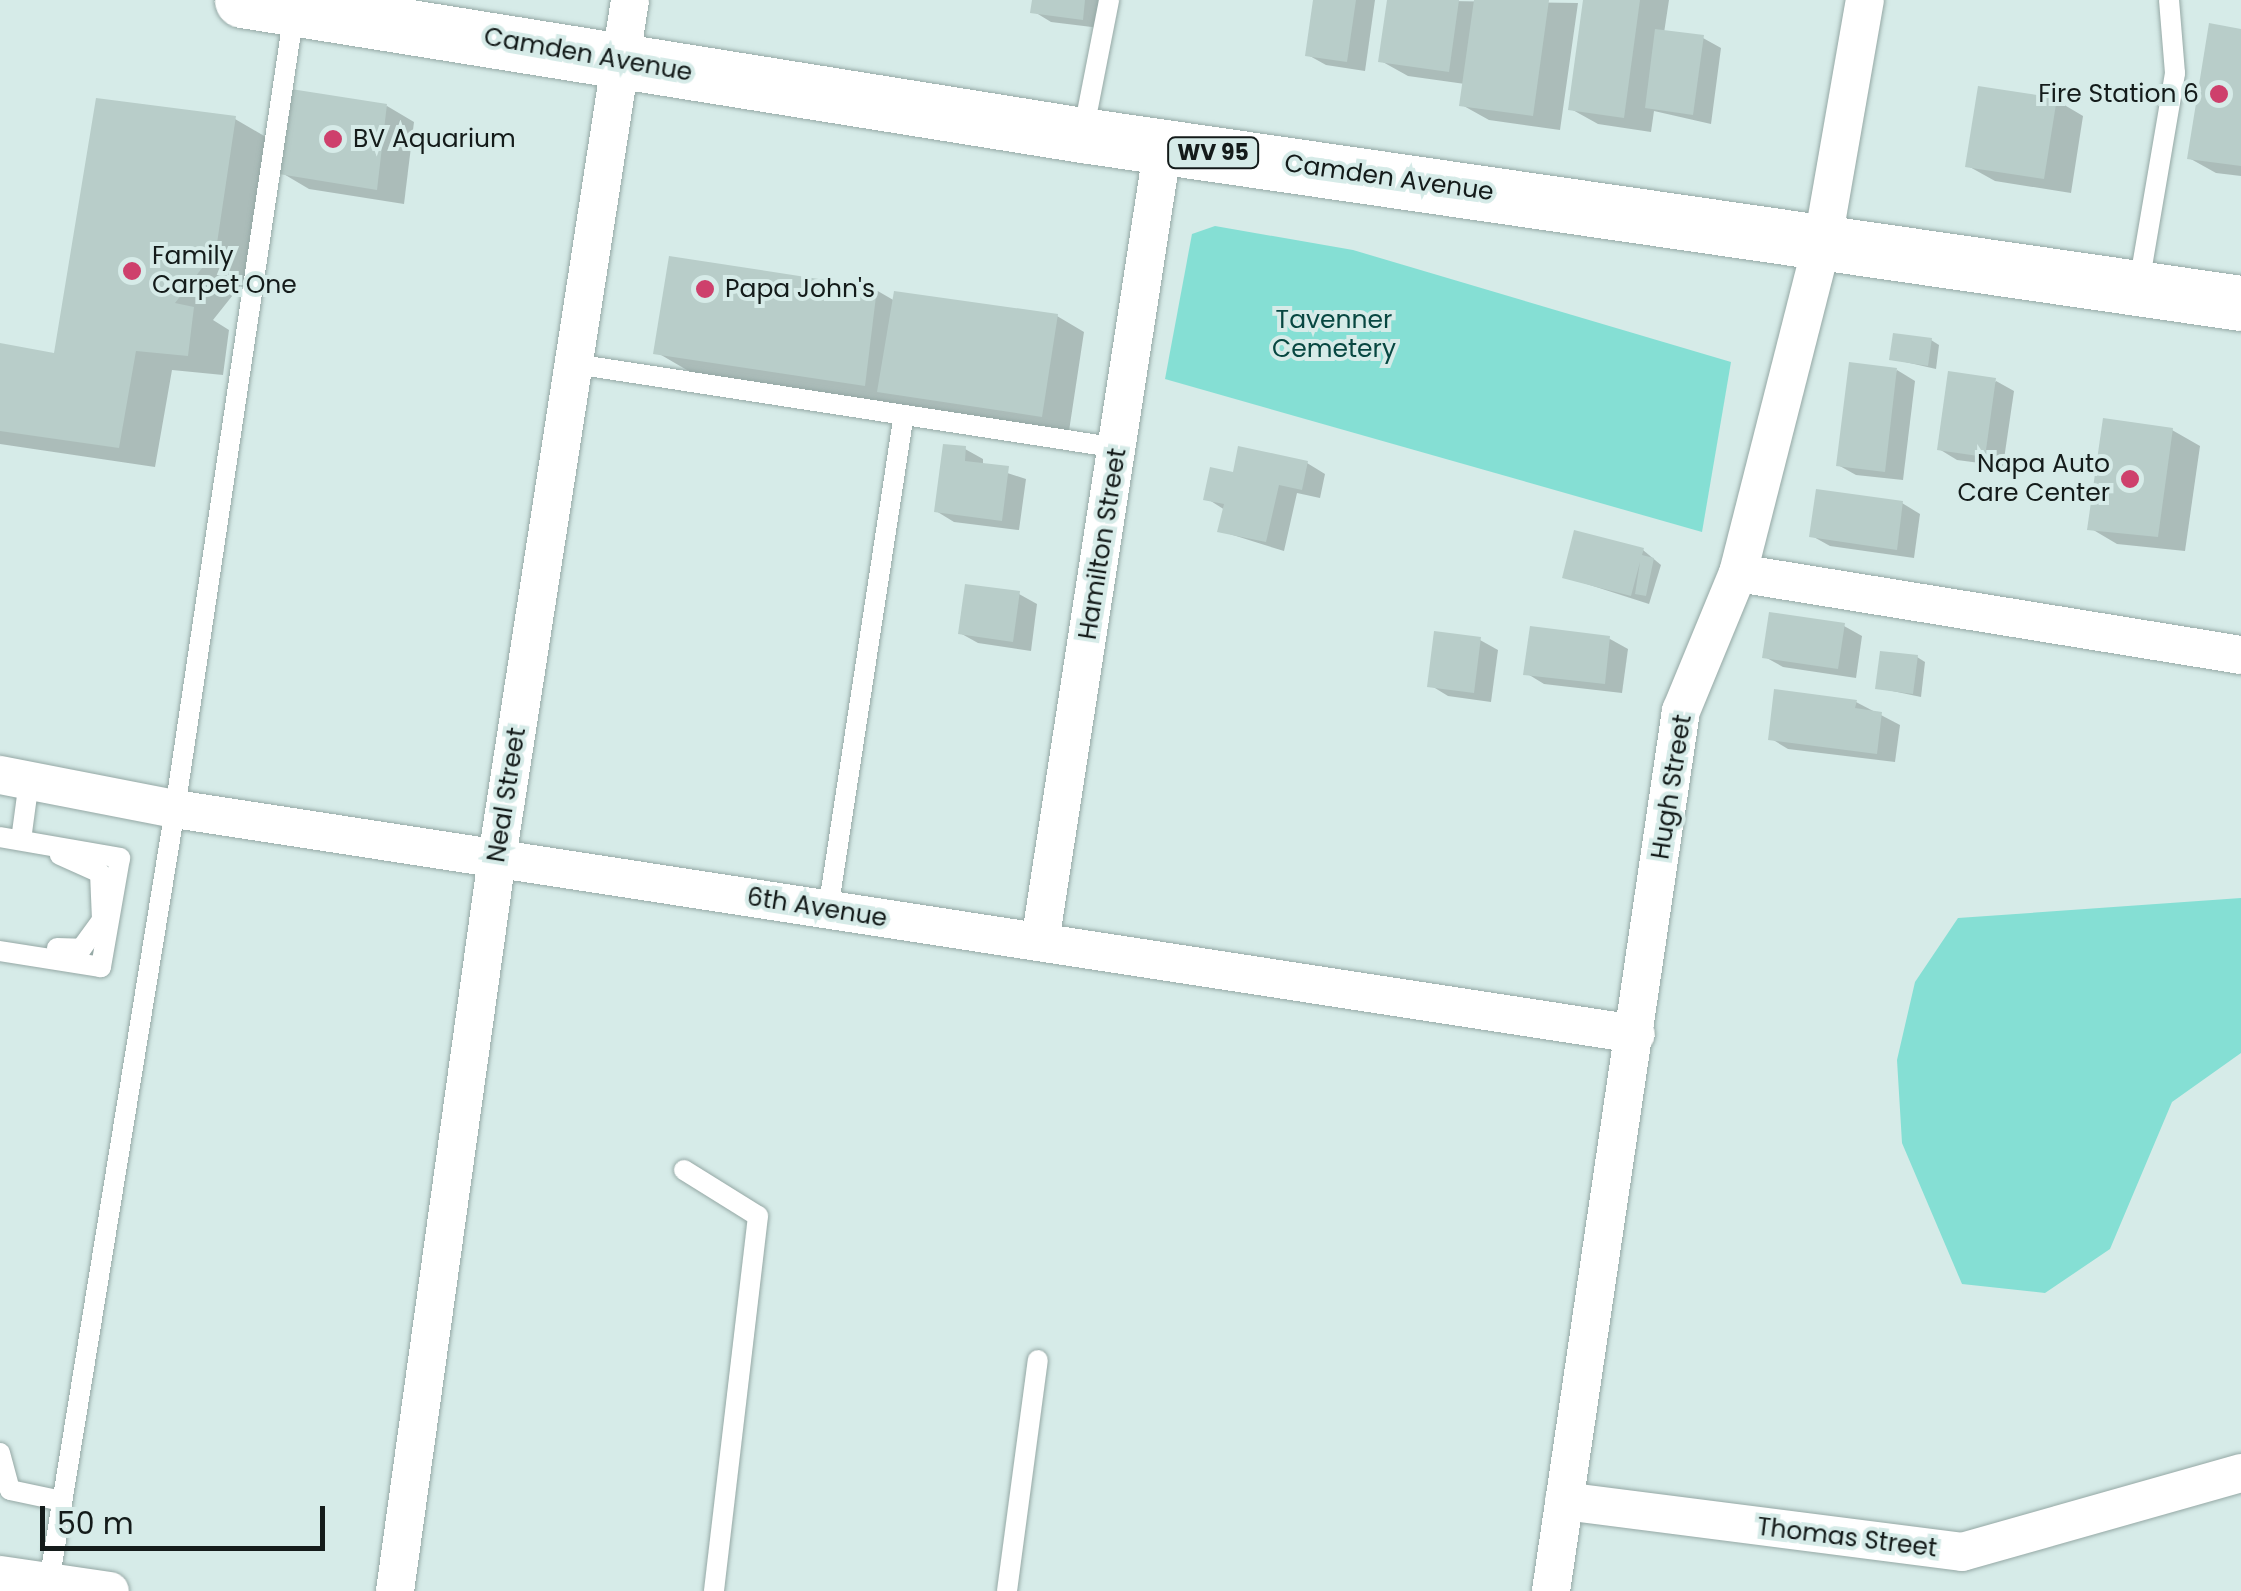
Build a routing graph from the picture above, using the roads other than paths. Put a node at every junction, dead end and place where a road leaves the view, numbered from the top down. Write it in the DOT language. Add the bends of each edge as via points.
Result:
graph roads {
  1 [pos="630,0"];
  2 [pos="1109,0"];
  3 [pos="1865,0"];
  4 [pos="2169,0"];
  5 [pos="263,3"];
  6 [pos="407,13"];
  7 [pos="623,61"];
  8 [pos="1082,135"];
  9 [pos="1164,146"];
  10 [pos="1822,240"];
  11 [pos="2139,286"];
  12 [pos="2241,303"];
  13 [pos="575,364"];
  14 [pos="904,419"];
  15 [pos="1118,448"];
  16 [pos="1738,573"];
  17 [pos="2241,655"];
  18 [pos="15,778"];
  19 [pos="175,809"];
  20 [pos="10,839"];
  21 [pos="497,858"];
  22 [pos="828,910"];
  23 [pos="1040,942"];
  24 [pos="0,948"];
  25 [pos="1636,1034"];
  26 [pos="684,1170"];
  27 [pos="1038,1360"];
  28 [pos="0,1453"];
  29 [pos="2241,1473"];
  30 [pos="62,1501"];
  31 [pos="1564,1502"];
  32 [pos="0,1574"];
  33 [pos="48,1586"];
  34 [pos="110,1591"];
  35 [pos="395,1591"];
  36 [pos="714,1591"];
  37 [pos="1007,1591"];
  38 [pos="1551,1591"];
  1 -- 7 [label="street, Neal Street"];
  2 -- 8 [label="lane"];
  3 -- 10 [label="street, Hugh Street"];
  4 -- 11 [label="lane" via="2175,74"];
  5 -- 6 [label="main road, Camden Avenue / WV 95"];
  5 -- 19 [label="lane"];
  6 -- 7 [label="main road, Camden Avenue / WV 95"];
  7 -- 8 [label="main road, Camden Avenue / WV 95"];
  7 -- 13 [label="street, Neal Street"];
  8 -- 9 [label="main road, Camden Avenue / WV 95"];
  9 -- 10 [label="main road, Camden Avenue / WV 95"];
  9 -- 15 [label="street, Hamilton Street"];
  10 -- 11 [label="main road, Camden Avenue / WV 95"];
  10 -- 16 [label="street, Hugh Street"];
  11 -- 12 [label="main road, Camden Avenue / WV 95"];
  13 -- 14 [label="lane"];
  13 -- 21 [label="street, Neal Street"];
  14 -- 15 [label="lane"];
  14 -- 22 [label="lane"];
  15 -- 23 [label="street, Hamilton Street"];
  16 -- 17 [label="street"];
  16 -- 25 [label="street, Hugh Street" via="1682,711"];
  18 -- 19 [label="street, 6th Avenue"];
  18 -- 20 [label="lane"];
  19 -- 21 [label="street, 6th Avenue"];
  19 -- 30 [label="lane"];
  20 -- 24 [label="lane" via="120,858 101,966"];
  21 -- 22 [label="street, 6th Avenue"];
  21 -- 35 [label="street, Neal Street"];
  22 -- 23 [label="street, 6th Avenue"];
  23 -- 25 [label="street, 6th Avenue"];
  25 -- 31 [label="street, Hugh Street"];
  26 -- 36 [label="lane" via="758,1216"];
  27 -- 37 [label="lane"];
  28 -- 30 [label="lane" via="10,1490"];
  29 -- 31 [label="street, Thomas Street" via="1962,1552"];
  30 -- 33 [label="lane"];
  31 -- 38 [label="street, Hugh Street"];
  32 -- 33 [label="street"];
  33 -- 34 [label="street"];
}
